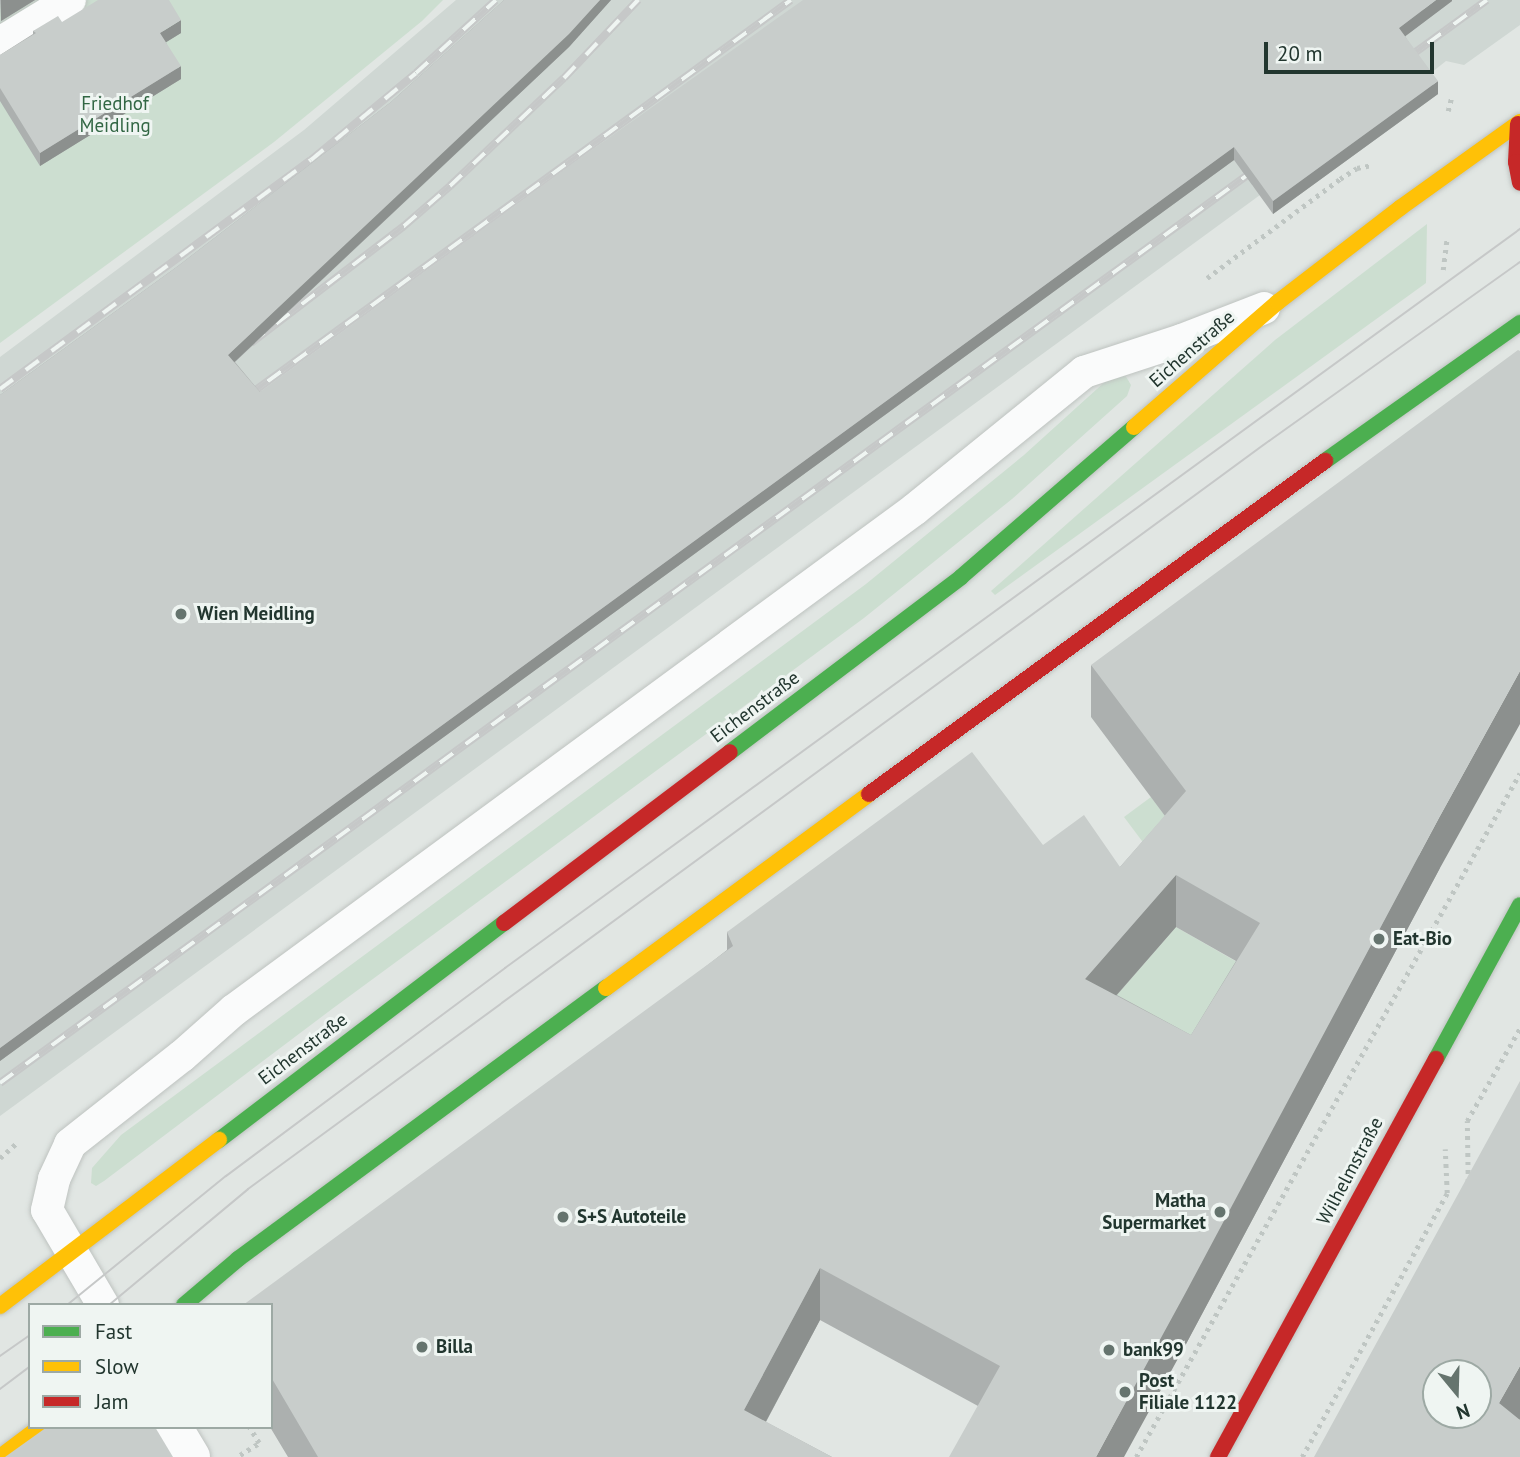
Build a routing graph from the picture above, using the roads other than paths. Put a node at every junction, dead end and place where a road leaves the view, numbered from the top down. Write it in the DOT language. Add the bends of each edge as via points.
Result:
graph roads {
  1 [pos="70,0"];
  2 [pos="0,43"];
  3 [pos="1519,123"];
  4 [pos="1520,183"];
  5 [pos="1278,302"];
  6 [pos="1520,323"];
  7 [pos="1520,905"];
  8 [pos="72,1249"];
  9 [pos="102,1303"];
  10 [pos="186,1303"];
  11 [pos="0,1306"];
  12 [pos="37,1429"];
  13 [pos="174,1429"];
  14 [pos="0,1457"];
  15 [pos="191,1457"];
  16 [pos="1218,1457"];
  1 -- 2 [label="lane"];
  3 -- 4 [label="main road" via="1516,162"];
  3 -- 5 [label="main road, Eichenstraße"];
  5 -- 8 [label="main road, Eichenstraße" via="961,577"];
  5 -- 8 [label="lane" via="1084,372 915,509 234,1010 70,1144 54,1179 47,1210"];
  6 -- 10 [label="main road" via="1191,556 238,1259"];
  7 -- 16 [label="main road, Wilhelmstraße"];
  8 -- 9 [label="lane"];
  8 -- 11 [label="main road, Eichenstraße"];
  12 -- 14 [label="main road"];
  13 -- 15 [label="street"];
}
